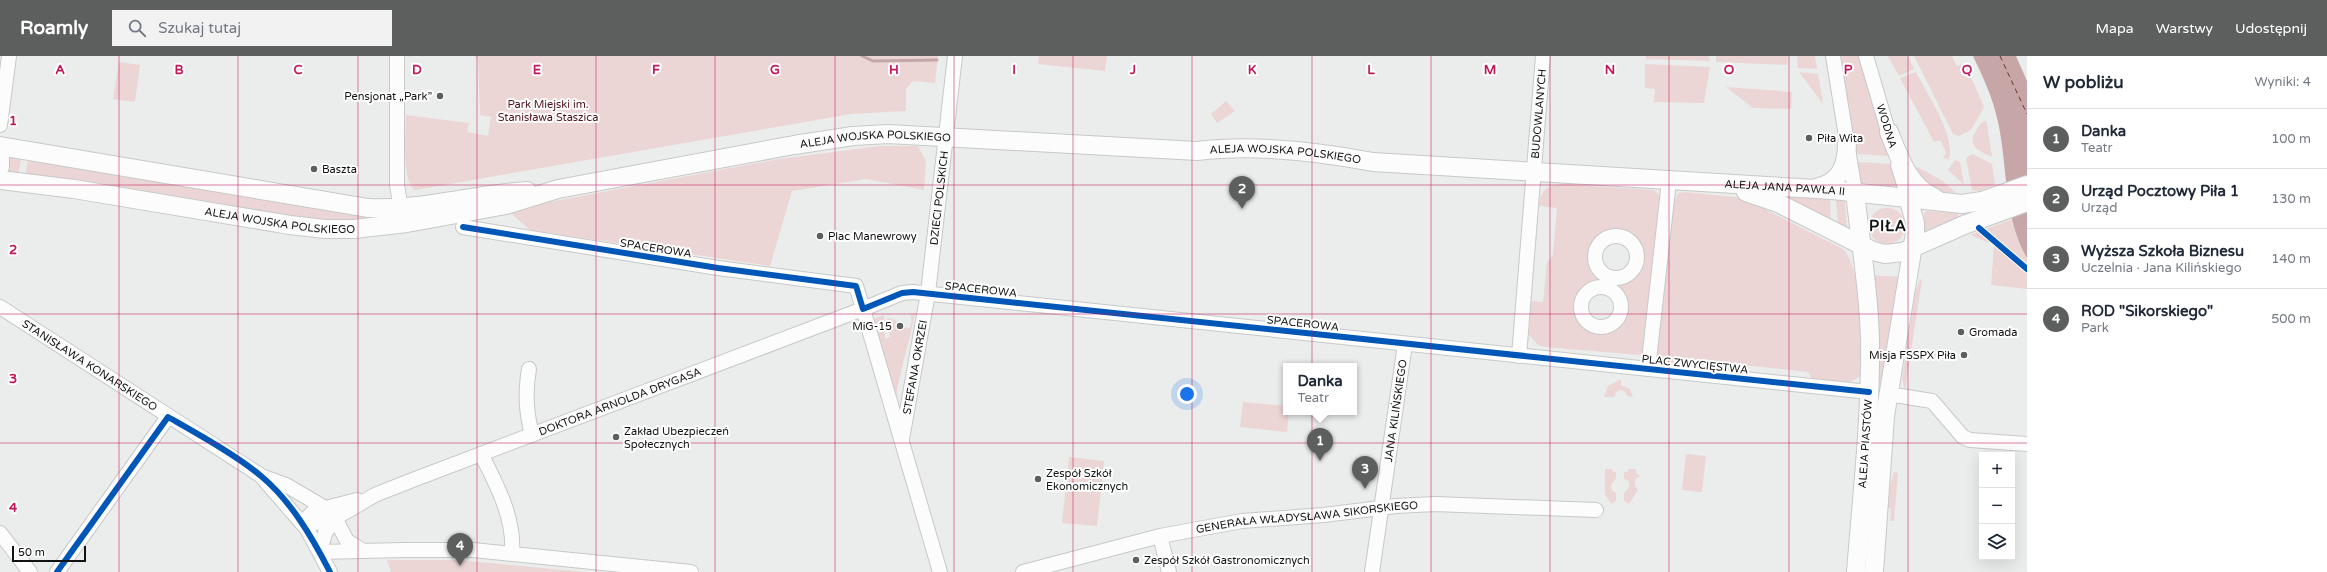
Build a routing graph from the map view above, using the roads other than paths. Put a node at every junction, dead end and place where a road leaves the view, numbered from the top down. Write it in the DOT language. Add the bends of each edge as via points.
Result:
graph roads {
  1 [pos="2,56"];
  2 [pos="9,56"];
  3 [pos="397,56"];
  4 [pos="955,56"];
  5 [pos="1543,56"];
  6 [pos="1834,56"];
  7 [pos="1866,56"];
  8 [pos="0,60"];
  9 [pos="0,125"];
  10 [pos="1889,132"];
  11 [pos="946,135"];
  12 [pos="1847,143"];
  13 [pos="0,146"];
  14 [pos="0,153"];
  15 [pos="0,167"];
  16 [pos="1534,172"];
  17 [pos="0,180"];
  18 [pos="1669,181"];
  19 [pos="397,185"];
  20 [pos="1722,185"];
  21 [pos="2027,185"];
  22 [pos="558,189"];
  23 [pos="1808,189"];
  24 [pos="1855,192"];
  25 [pos="1908,197"];
  26 [pos="2027,202"];
  27 [pos="1949,204"];
  28 [pos="377,209"];
  29 [pos="401,209"];
  30 [pos="1984,209"];
  31 [pos="383,226"];
  32 [pos="1825,226"];
  33 [pos="463,227"];
  34 [pos="1956,229"];
  35 [pos="1862,245"];
  36 [pos="1912,248"];
  37 [pos="1867,290"];
  38 [pos="928,293"];
  39 [pos="1905,293"];
  40 [pos="0,306"];
  41 [pos="863,309"];
  42 [pos="1405,344"];
  43 [pos="1519,356"];
  44 [pos="529,369"];
  45 [pos="1648,369"];
  46 [pos="1869,392"];
  47 [pos="1888,394"];
  48 [pos="168,417"];
  49 [pos="532,435"];
  50 [pos="902,441"];
  51 [pos="2027,444"];
  52 [pos="481,454"];
  53 [pos="260,475"];
  54 [pos="377,494"];
  55 [pos="325,508"];
  56 [pos="1380,508"];
  57 [pos="1596,510"];
  58 [pos="335,518"];
  59 [pos="302,523"];
  60 [pos="0,533"];
  61 [pos="1160,536"];
  62 [pos="362,550"];
  63 [pos="320,552"];
  64 [pos="512,554"];
  65 [pos="30,572"];
  66 [pos="57,572"];
  67 [pos="330,572"];
  68 [pos="691,572"];
  69 [pos="940,572"];
  70 [pos="1024,572"];
  71 [pos="1169,572"];
  72 [pos="1372,572"];
  73 [pos="1856,572"];
  74 [pos="1874,572"];
  1 -- 8 [label="street"];
  2 -- 9 [label="street"];
  3 -- 19 [label="street"];
  4 -- 11 [label="street, DZIECI POLSKICH"];
  5 -- 16 [label="street, BUDOWLANYCH"];
  6 -- 12 [label="street"];
  7 -- 10 [label="street, WODNA"];
  10 -- 25 [label="street, WODNA"];
  10 -- 27 [label="main road" via="1916,186 1926,194"];
  11 -- 16 [label="main road, ALEJA WOJSKA POLSKIEGO" via="1197,151 1226,158 1328,165 1373,162"];
  11 -- 22 [label="main road, ALEJA WOJSKA POLSKIEGO" via="888,134 838,138"];
  11 -- 38 [label="street, DZIECI POLSKICH"];
  12 -- 23 [label="main road" via="1844,167 1837,179 1826,185"];
  12 -- 24 [label="street"];
  13 -- 28 [label="main road, ALEJA WOJSKA POLSKIEGO"];
  14 -- 15 [label="main road"];
  16 -- 18 [label="main road"];
  16 -- 43 [label="street"];
  17 -- 31 [label="main road, ALEJA WOJSKA POLSKIEGO" via="74,189 303,227 343,229"];
  18 -- 20 [label="main road"];
  18 -- 45 [label="street, PLAC ZWYCIĘSTWA"];
  19 -- 28 [label="street" via="390,200"];
  19 -- 29 [label="street"];
  20 -- 23 [label="main road, ALEJA JANA PAWŁA II"];
  20 -- 32 [label="main road, ALEJA JANA PAWŁA II" via="1778,203"];
  21 -- 30 [label="main road"];
  22 -- 29 [label="main road, ALEJA WOJSKA POLSKIEGO" via="502,192"];
  22 -- 31 [label="main road, ALEJA WOJSKA POLSKIEGO" via="506,205"];
  23 -- 24 [label="main road, ALEJA JANA PAWŁA II"];
  24 -- 25 [label="main road, ALEJA JANA PAWŁA II"];
  24 -- 35 [label="main road, ALEJA PIASTÓW"];
  25 -- 27 [label="main road"];
  25 -- 36 [label="main road, ALEJA PIASTÓW" via="1915,223"];
  26 -- 30 [label="main road"];
  27 -- 30 [label="main road" via="1967,204"];
  28 -- 29 [label="main road, ALEJA WOJSKA POLSKIEGO"];
  29 -- 31 [label="street"];
  30 -- 34 [label="main road"];
  32 -- 35 [label="main road, ALEJA JANA PAWŁA II"];
  32 -- 37 [label="main road" via="1854,253"];
  33 -- 41 [label="street, SPACEROWA" via="718,268 856,286"];
  34 -- 36 [label="main road"];
  34 -- 39 [label="main road" via="1930,249"];
  35 -- 36 [label="main road, ALEJA JANA PAWŁA II" via="1885,254"];
  35 -- 37 [label="main road, ALEJA PIASTÓW"];
  36 -- 39 [label="main road, ALEJA PIASTÓW"];
  37 -- 46 [label="main road, ALEJA PIASTÓW" via="1870,339"];
  38 -- 41 [label="street, SPACEROWA" via="902,293"];
  38 -- 42 [label="street, SPACEROWA"];
  38 -- 50 [label="street, STEFANA OKRZEI"];
  39 -- 47 [label="main road, ALEJA PIASTÓW"];
  40 -- 48 [label="street, STANISŁAWA KONARSKIEGO"];
  41 -- 49 [label="street, DOKTORA ARNOLDA DRYGASA"];
  41 -- 50 [label="street, STEFANA OKRZEI"];
  42 -- 43 [label="street, SPACEROWA"];
  42 -- 56 [label="street, JANA KILIŃSKIEGO"];
  43 -- 45 [label="street, PLAC ZWYCIĘSTWA"];
  44 -- 49 [label="street" via="525,392"];
  45 -- 46 [label="street, PLAC ZWYCIĘSTWA"];
  46 -- 73 [label="main road, ALEJA PIASTÓW"];
  47 -- 51 [label="street" via="1932,401 1958,434 1970,440"];
  47 -- 74 [label="main road, ALEJA PIASTÓW"];
  48 -- 53 [label="street, STANISŁAWA KONARSKIEGO"];
  48 -- 66 [label="street"];
  49 -- 52 [label="street, DOKTORA ARNOLDA DRYGASA"];
  50 -- 69 [label="street, STEFANA OKRZEI"];
  52 -- 54 [label="street, DOKTORA ARNOLDA DRYGASA"];
  52 -- 64 [label="street" via="510,520"];
  53 -- 55 [label="street" via="286,485"];
  53 -- 59 [label="street"];
  54 -- 55 [label="street, DOKTORA ARNOLDA DRYGASA"];
  54 -- 58 [label="street, DOKTORA ARNOLDA DRYGASA"];
  55 -- 58 [label="street"];
  55 -- 59 [label="street, DOKTORA ARNOLDA DRYGASA" via="311,513"];
  56 -- 57 [label="street, GENERAŁA WŁADYSŁAWA SIKORSKIEGO" via="1452,504"];
  56 -- 61 [label="street, GENERAŁA WŁADYSŁAWA SIKORSKIEGO" via="1242,521"];
  56 -- 72 [label="street, JANA KILIŃSKIEGO"];
  58 -- 59 [label="street, DOKTORA ARNOLDA DRYGASA" via="317,524"];
  58 -- 62 [label="street" via="346,539"];
  58 -- 63 [label="street" via="325,533"];
  59 -- 63 [label="street"];
  60 -- 65 [label="street"];
  61 -- 70 [label="street, GENERAŁA WŁADYSŁAWA SIKORSKIEGO"];
  61 -- 71 [label="street"];
  62 -- 63 [label="street"];
  62 -- 64 [label="street" via="455,550"];
  63 -- 67 [label="street"];
  64 -- 68 [label="street"];
}
